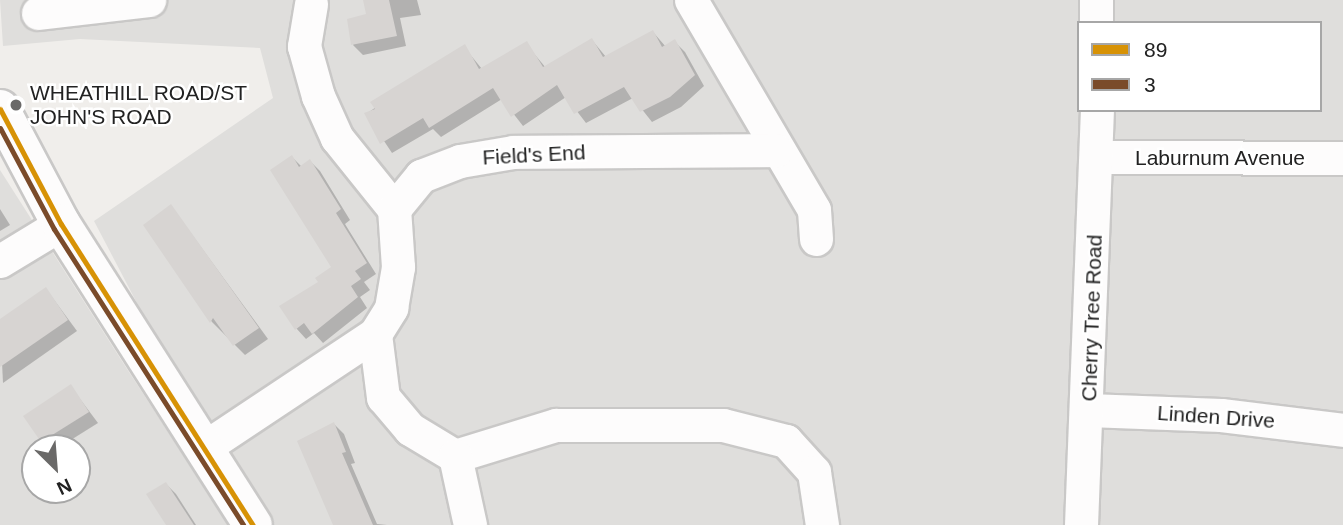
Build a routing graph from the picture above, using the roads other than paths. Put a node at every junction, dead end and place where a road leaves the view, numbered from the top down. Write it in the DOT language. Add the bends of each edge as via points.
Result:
graph roads {
  1 [pos="149,0"];
  2 [pos="691,0"];
  3 [pos="1096,0"];
  4 [pos="306,1"];
  5 [pos="38,13"];
  6 [pos="1096,21"];
  7 [pos="1097,112"];
  8 [pos="1,117"];
  9 [pos="776,150"];
  10 [pos="1097,157"];
  11 [pos="1343,158"];
  12 [pos="394,209"];
  13 [pos="61,224"];
  14 [pos="816,239"];
  15 [pos="0,261"];
  16 [pos="374,334"];
  17 [pos="1088,410"];
  18 [pos="1343,430"];
  19 [pos="205,447"];
  20 [pos="455,456"];
  21 [pos="253,525"];
  22 [pos="470,525"];
  23 [pos="822,525"];
  24 [pos="1081,525"];
  1 -- 5 [label="street"];
  2 -- 9 [label="street"];
  3 -- 6 [label="street"];
  4 -- 12 [label="street" via="304,46 318,96 337,138"];
  7 -- 10 [label="street, Cherry Tree Road"];
  8 -- 13 [label="street"];
  9 -- 12 [label="street, Field's End" via="513,152 460,161 421,176"];
  9 -- 14 [label="street" via="814,210"];
  10 -- 11 [label="street, Laburnum Avenue"];
  10 -- 17 [label="street, Cherry Tree Road"];
  12 -- 16 [label="street" via="398,267 393,298"];
  13 -- 15 [label="street"];
  13 -- 19 [label="street"];
  16 -- 19 [label="street"];
  16 -- 20 [label="street" via="383,397 410,429"];
  17 -- 18 [label="street, Linden Drive" via="1221,415"];
  17 -- 24 [label="street, Cherry Tree Road"];
  19 -- 21 [label="street"];
  20 -- 22 [label="street"];
  20 -- 23 [label="street" via="556,425 723,425 786,441 814,472"];
}
